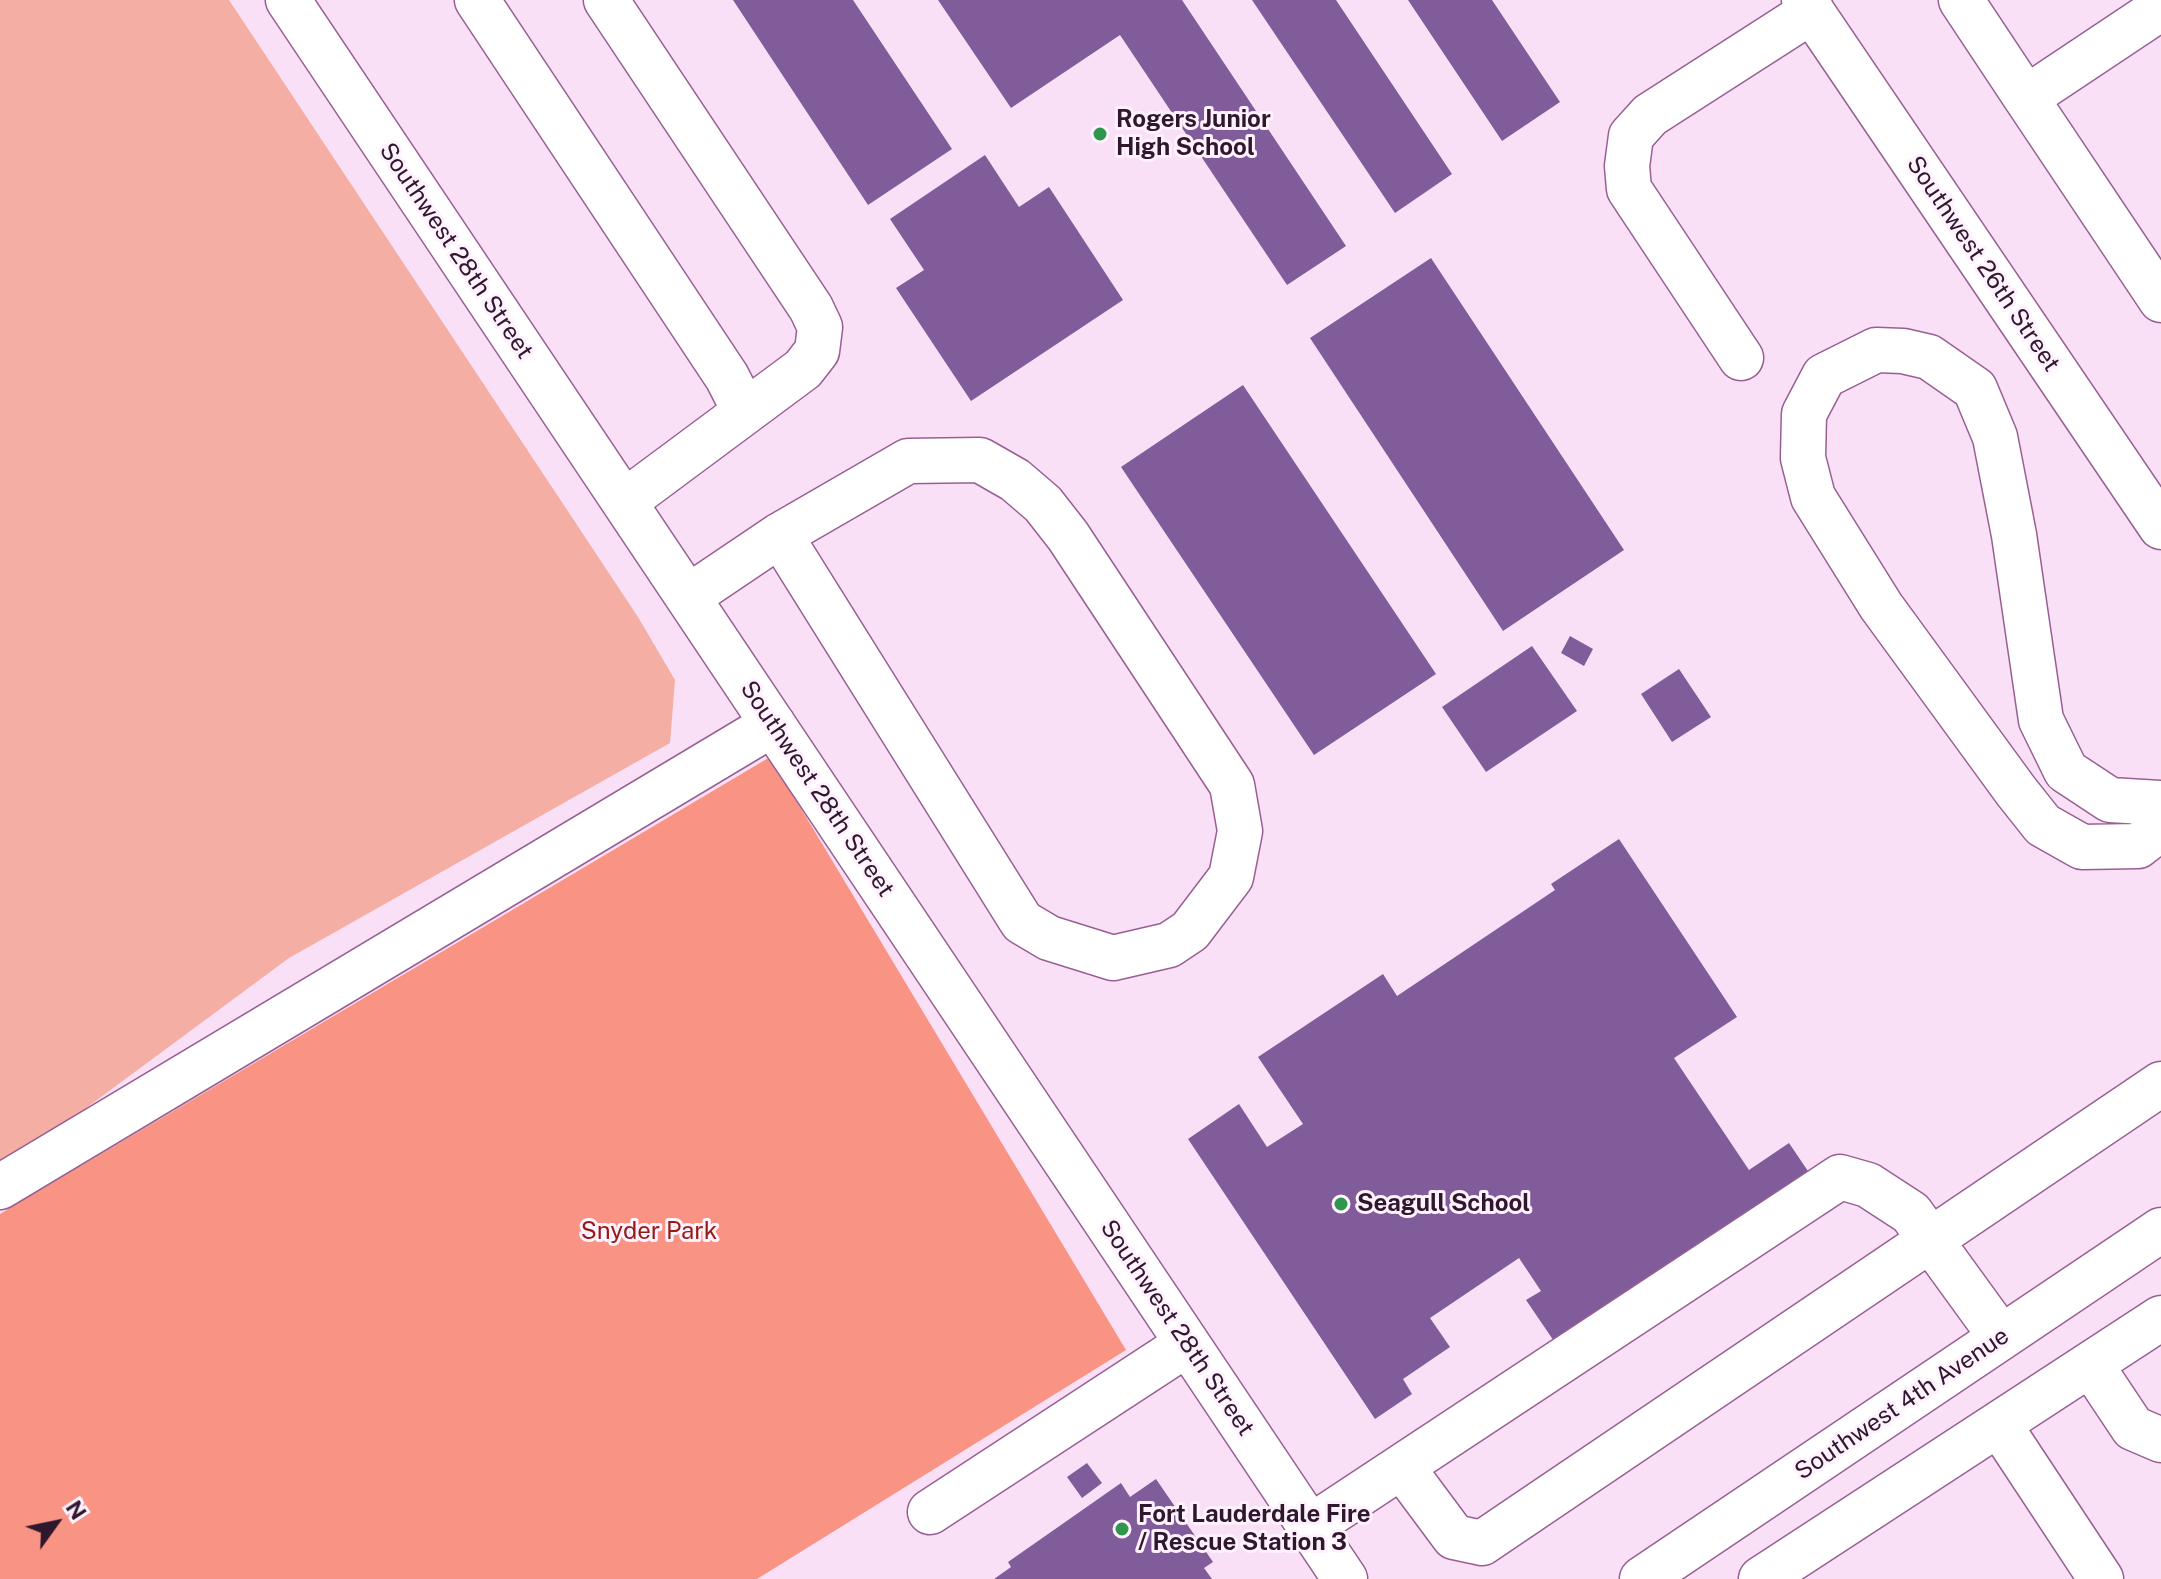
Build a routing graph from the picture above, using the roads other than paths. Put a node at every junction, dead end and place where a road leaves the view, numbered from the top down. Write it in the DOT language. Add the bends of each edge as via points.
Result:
graph roads {
  1 [pos="288,0"];
  2 [pos="477,0"];
  3 [pos="606,0"];
  4 [pos="1961,0"];
  5 [pos="1810,4"];
  6 [pos="2161,8"];
  7 [pos="2026,98"];
  8 [pos="2161,300"];
  9 [pos="1741,358"];
  10 [pos="745,412"];
  11 [pos="624,502"];
  12 [pos="2161,527"];
  13 [pos="780,535"];
  14 [pos="688,597"];
  15 [pos="773,724"];
  16 [pos="2161,803"];
  17 [pos="2161,828"];
  18 [pos="2161,1084"];
  19 [pos="0,1187"];
  20 [pos="2161,1230"];
  21 [pos="1929,1239"];
  22 [pos="2161,1318"];
  23 [pos="2001,1337"];
  24 [pos="1187,1344"];
  25 [pos="2091,1365"];
  26 [pos="2000,1426"];
  27 [pos="2160,1443"];
  28 [pos="1402,1467"];
  29 [pos="930,1512"];
  30 [pos="1310,1527"];
  31 [pos="1345,1579"];
  32 [pos="1642,1579"];
  33 [pos="1761,1579"];
  34 [pos="2101,1579"];
  1 -- 11 [label="street, Southwest 28th Street"];
  2 -- 10 [label="street"];
  3 -- 10 [label="street" via="820,327 817,351 803,369"];
  4 -- 7 [label="street"];
  5 -- 9 [label="street" via="1650,115 1631,136 1629,189"];
  5 -- 12 [label="street, Southwest 26th Street"];
  6 -- 7 [label="street"];
  7 -- 8 [label="street"];
  10 -- 11 [label="street"];
  11 -- 14 [label="street, Southwest 28th Street"];
  13 -- 13 [label="street" via="1022,922 1049,938 1113,958 1169,945 1190,931 1231,877 1240,831 1232,785 1043,504 980,460 908,461"];
  13 -- 14 [label="street"];
  14 -- 15 [label="street, Southwest 28th Street"];
  15 -- 19 [label="street"];
  15 -- 24 [label="street, Southwest 28th Street"];
  16 -- 17 [label="street" via="2110,800 2066,771 2041,720 1995,437 1975,389 1929,357 1903,351 1876,350 1824,376 1804,414 1803,458 1813,497 1881,606 2016,791 2043,825 2082,847 2138,846"];
  18 -- 21 [label="street"];
  20 -- 23 [label="street, Southwest 4th Avenue"];
  21 -- 23 [label="street"];
  21 -- 28 [label="street" via="1911,1213 1868,1185 1840,1177"];
  21 -- 28 [label="street" via="1482,1543 1454,1537"];
  22 -- 25 [label="street"];
  23 -- 32 [label="street, Southwest 4th Avenue"];
  24 -- 29 [label="street"];
  24 -- 30 [label="street, Southwest 28th Street"];
  25 -- 26 [label="street"];
  25 -- 27 [label="street" via="2133,1428"];
  26 -- 33 [label="street"];
  26 -- 34 [label="street"];
  28 -- 30 [label="street"];
  30 -- 31 [label="street, Southwest 28th Street"];
}
